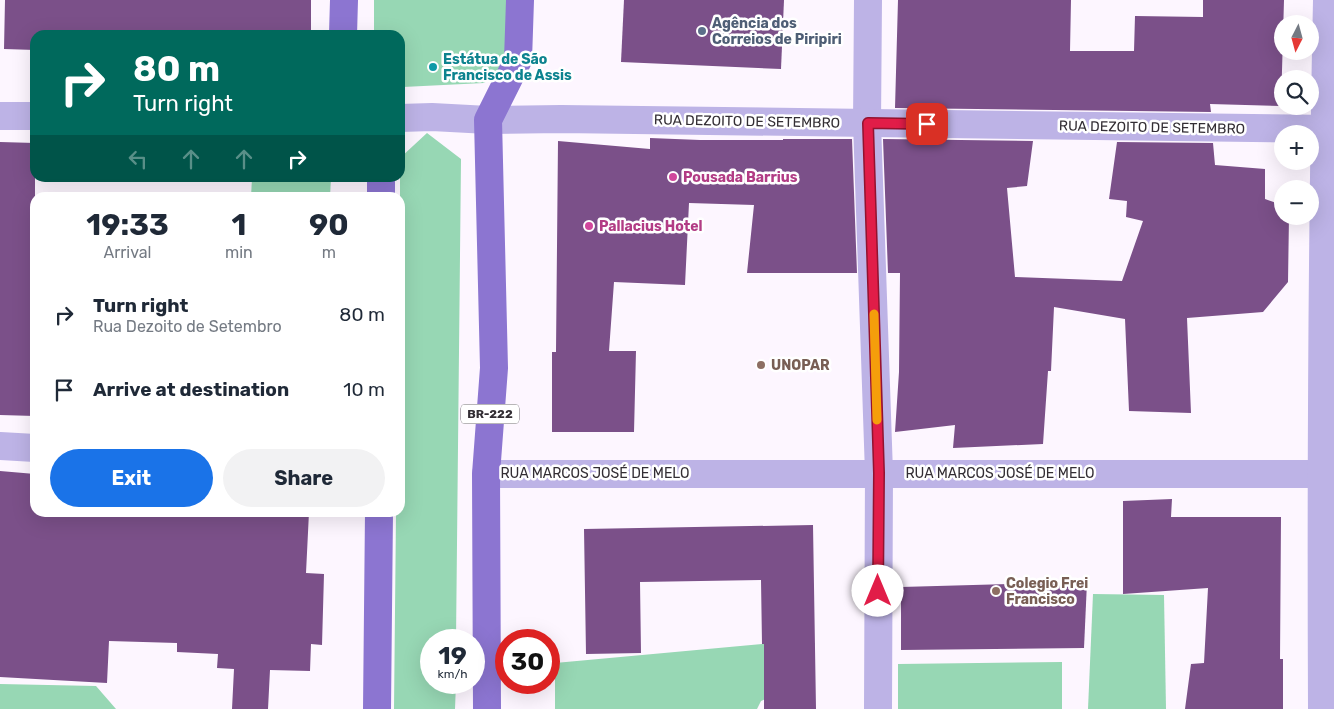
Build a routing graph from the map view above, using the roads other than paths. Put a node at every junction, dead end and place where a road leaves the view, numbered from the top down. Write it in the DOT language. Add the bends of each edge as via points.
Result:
graph roads {
  1 [pos="344,0"];
  2 [pos="520,0"];
  3 [pos="868,0"];
  4 [pos="1326,0"];
  5 [pos="344,30"];
  6 [pos="0,116"];
  7 [pos="30,116"];
  8 [pos="405,118"];
  9 [pos="488,120"];
  10 [pos="868,123"];
  11 [pos="1329,129"];
  12 [pos="1329,190"];
  13 [pos="0,446"];
  14 [pos="30,448"];
  15 [pos="879,473"];
  16 [pos="486,474"];
  17 [pos="1328,474"];
  18 [pos="379,517"];
  19 [pos="378,709"];
  20 [pos="487,709"];
  21 [pos="878,709"];
  22 [pos="1322,709"];
  1 -- 5 [label="main road"];
  2 -- 9 [label="main road, BR-222" via="518,60"];
  3 -- 10 [label="street"];
  4 -- 11 [label="street"];
  6 -- 7 [label="street"];
  8 -- 9 [label="street, RUA DEZOITO DE SETEMBRO"];
  9 -- 10 [label="street, RUA DEZOITO DE SETEMBRO"];
  9 -- 16 [label="main road, BR-222" via="494,368"];
  10 -- 11 [label="street, RUA DEZOITO DE SETEMBRO"];
  10 -- 15 [label="street"];
  11 -- 12 [label="street"];
  12 -- 17 [label="street"];
  13 -- 14 [label="street"];
  15 -- 16 [label="street, RUA MARCOS JOSÉ DE MELO"];
  15 -- 17 [label="street, RUA MARCOS JOSÉ DE MELO"];
  15 -- 21 [label="street"];
  16 -- 20 [label="main road, BR-222"];
  17 -- 22 [label="street"];
  18 -- 19 [label="main road"];
}
